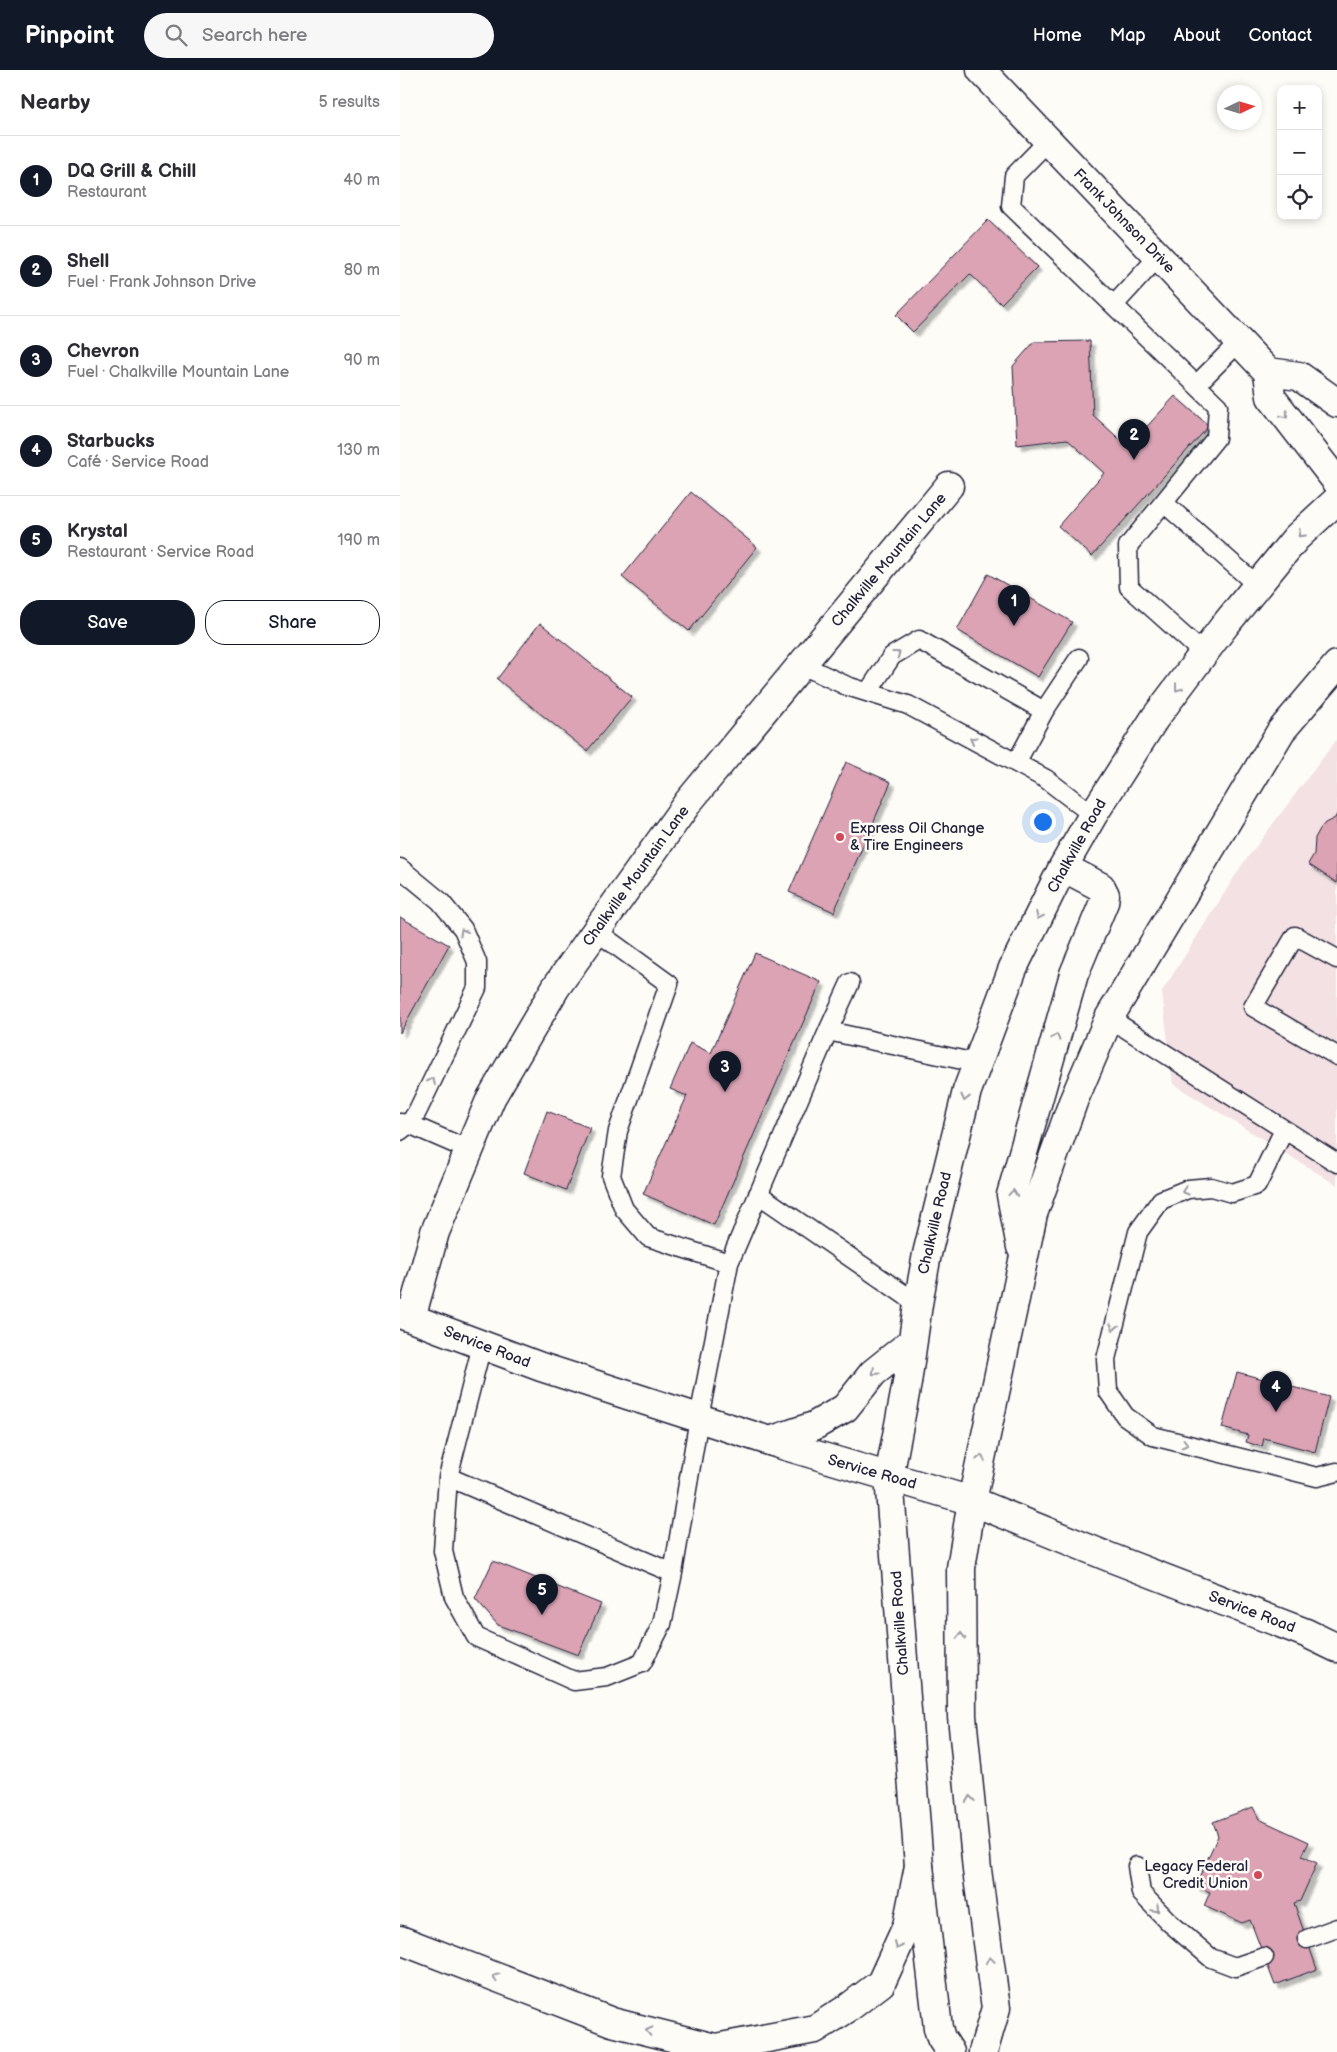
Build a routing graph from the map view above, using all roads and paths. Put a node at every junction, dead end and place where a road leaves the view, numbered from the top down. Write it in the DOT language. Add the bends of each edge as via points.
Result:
graph roads {
  1 [pos="981,70"];
  2 [pos="1048,141"];
  3 [pos="1158,257"];
  4 [pos="1114,304"];
  5 [pos="1238,343"];
  6 [pos="1268,372"];
  7 [pos="1197,384"];
  8 [pos="1337,404"];
  9 [pos="1337,482"];
  10 [pos="949,486"];
  11 [pos="1337,500"];
  12 [pos="1164,503"];
  13 [pos="1258,586"];
  14 [pos="1204,654"];
  15 [pos="1078,658"];
  16 [pos="802,665"];
  17 [pos="1337,665"];
  18 [pos="868,692"];
  19 [pos="1044,712"];
  20 [pos="1016,763"];
  21 [pos="1093,815"];
  22 [pos="400,868"];
  23 [pos="1063,868"];
  24 [pos="596,931"];
  25 [pos="1337,959"];
  26 [pos="850,983"];
  27 [pos="1109,1018"];
  28 [pos="828,1031"];
  29 [pos="1337,1056"];
  30 [pos="976,1063"];
  31 [pos="403,1126"];
  32 [pos="1284,1130"];
  33 [pos="469,1150"];
  34 [pos="1337,1163"];
  35 [pos="758,1194"];
  36 [pos="1023,1258"];
  37 [pos="729,1263"];
  38 [pos="918,1304"];
  39 [pos="406,1316"];
  40 [pos="913,1341"];
  41 [pos="482,1345"];
  42 [pos="699,1418"];
  43 [pos="770,1441"];
  44 [pos="1337,1472"];
  45 [pos="448,1477"];
  46 [pos="889,1477"];
  47 [pos="972,1501"];
  48 [pos="673,1574"];
  49 [pos="1337,1648"];
  50 [pos="919,1866"];
  51 [pos="1137,1866"];
  52 [pos="1337,1928"];
  53 [pos="400,1940"];
  54 [pos="1307,1940"];
  55 [pos="1264,1957"];
  56 [pos="723,2050"];
  57 [pos="950,2052"];
  58 [pos="983,2052"];
  1 -- 2 [label="main road, Frank Johnson Drive"];
  2 -- 3 [label="main road, Frank Johnson Drive"];
  2 -- 4 [label="lane" via="1014,176 1012,206"];
  3 -- 4 [label="lane"];
  3 -- 5 [label="main road, Frank Johnson Drive"];
  4 -- 7 [label="lane"];
  5 -- 6 [label="main road, Frank Johnson Drive"];
  5 -- 7 [label="lane"];
  6 -- 8 [label="main road" via="1299,376"];
  6 -- 9 [label="main road, one-way" via="1271,397"];
  7 -- 12 [label="lane" via="1218,406 1216,438"];
  10 -- 16 [label="main road, Chalkville Mountain Lane"];
  11 -- 13 [label="main road, Chalkville Road, one-way" via="1296,538"];
  12 -- 13 [label="lane"];
  12 -- 14 [label="lane" via="1128,546 1129,588"];
  13 -- 14 [label="main road, Chalkville Road"];
  14 -- 21 [label="main road, Chalkville Road, one-way" via="1155,718"];
  15 -- 19 [label="lane"];
  16 -- 18 [label="lane"];
  16 -- 24 [label="main road, Chalkville Mountain Lane" via="689,801"];
  17 -- 27 [label="main road" via="1281,731"];
  18 -- 19 [label="lane, one-way" via="892,656 919,640"];
  20 -- 18 [label="lane, one-way" via="908,705"];
  19 -- 20 [label="lane"];
  20 -- 21 [label="lane" via="1046,779"];
  21 -- 23 [label="main road, Chalkville Road"];
  31 -- 22 [label="lane, one-way" via="477,988 477,962 463,929 440,901"];
  23 -- 30 [label="main road, Chalkville Road, one-way" via="1013,968"];
  36 -- 23 [label="main road, one-way" via="1011,1195 1074,974 1105,895 1101,887"];
  24 -- 33 [label="main road, Chalkville Mountain Lane" via="556,987 491,1098"];
  24 -- 37 [label="lane" via="669,984 618,1130 611,1176 624,1209 648,1236"];
  25 -- 29 [label="lane" via="1295,936 1253,1007"];
  26 -- 28 [label="lane"];
  27 -- 32 [label="lane"];
  27 -- 36 [label="main road" via="1073,1102 1033,1214"];
  28 -- 30 [label="lane"];
  28 -- 35 [label="lane"];
  30 -- 38 [label="main road, Chalkville Road, one-way" via="927,1254"];
  31 -- 33 [label="lane"];
  32 -- 34 [label="lane"];
  32 -- 44 [label="lane, one-way" via="1256,1185 1232,1193 1211,1187 1188,1189 1160,1200 1138,1232 1106,1359 1108,1391 1126,1416 1153,1436 1317,1477"];
  33 -- 39 [label="main road, Chalkville Mountain Lane" via="435,1232"];
  35 -- 37 [label="lane"];
  35 -- 38 [label="lane"];
  47 -- 36 [label="main road, one-way"];
  37 -- 42 [label="lane"];
  38 -- 40 [label="main road, Chalkville Road"];
  39 -- 41 [label="main road, Service Road"];
  40 -- 43 [label="main road, one-way" via="873,1373 845,1408 814,1426"];
  40 -- 46 [label="main road, Chalkville Road"];
  41 -- 42 [label="main road, Service Road"];
  41 -- 45 [label="lane"];
  42 -- 43 [label="main road, Service Road"];
  42 -- 48 [label="lane"];
  43 -- 46 [label="main road, Service Road"];
  45 -- 48 [label="lane"];
  45 -- 48 [label="lane" via="443,1551 454,1596 476,1637 574,1681 607,1676 642,1663 662,1624"];
  46 -- 47 [label="main road, Service Road"];
  46 -- 50 [label="main road, Chalkville Road"];
  47 -- 49 [label="main road, Service Road"];
  58 -- 47 [label="main road, one-way" via="996,2008 977,1870 962,1716 961,1568"];
  50 -- 56 [label="main road, one-way" via="907,1926 881,1983 815,2029"];
  50 -- 57 [label="main road, Chalkville Road" via="938,2028"];
  51 -- 55 [label="lane, one-way" via="1141,1893 1168,1922 1211,1958 1235,1967"];
  52 -- 54 [label="lane"];
  56 -- 53 [label="main road, one-way" via="612,2022"];
}
